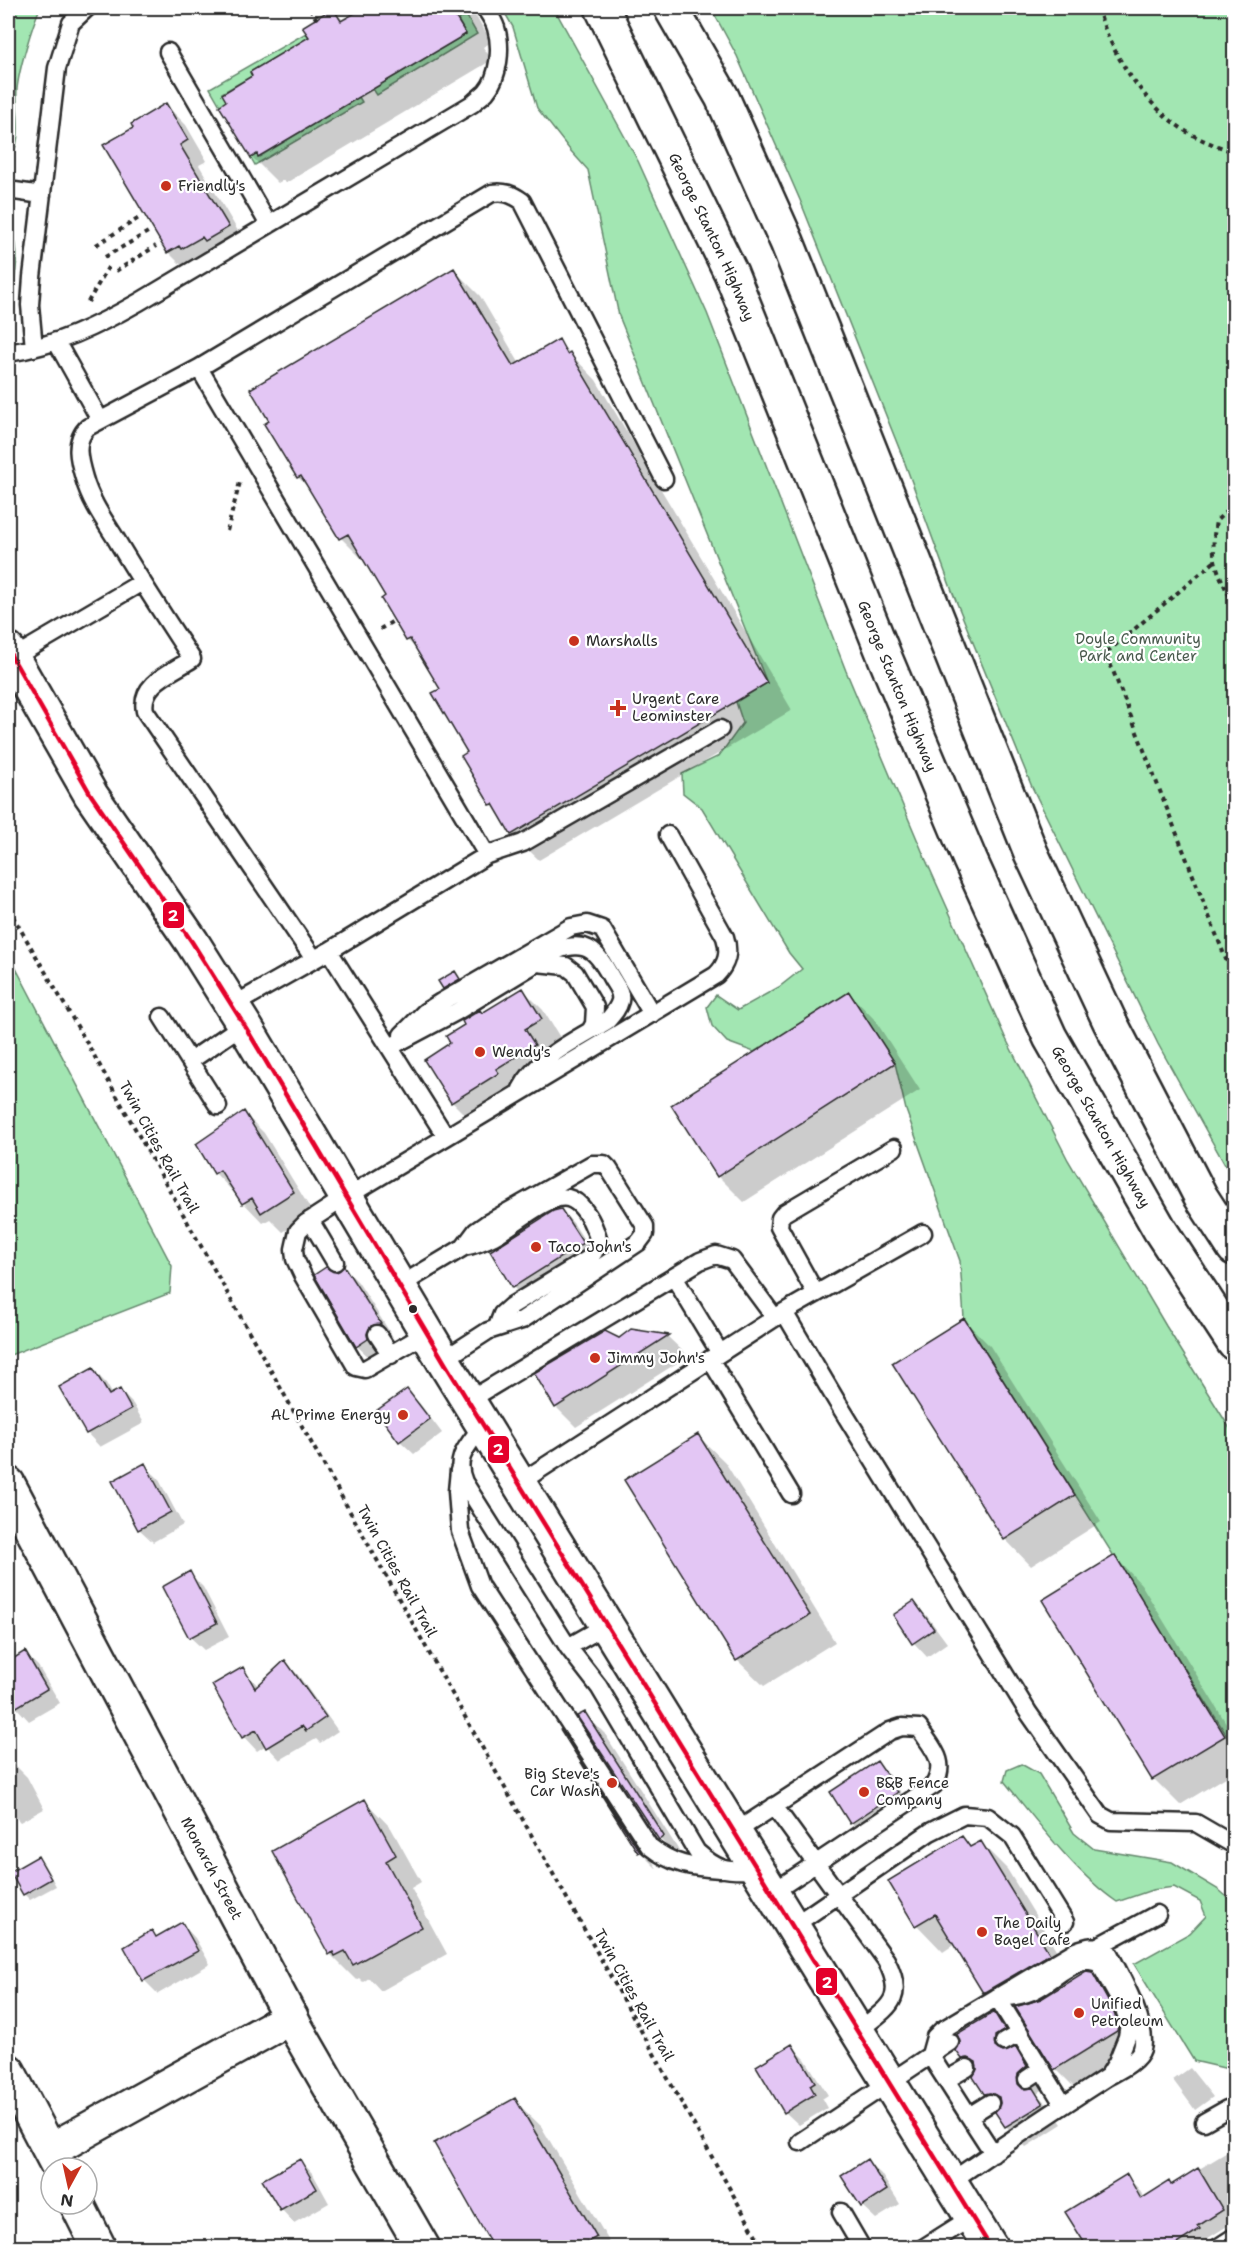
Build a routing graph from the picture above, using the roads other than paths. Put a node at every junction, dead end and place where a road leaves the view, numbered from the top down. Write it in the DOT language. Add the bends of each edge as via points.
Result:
graph roads {
  1 [pos="87,8"];
  2 [pos="485,8"];
  3 [pos="602,8"];
  4 [pos="671,8"];
  5 [pos="168,52"];
  6 [pos="8,190"];
  7 [pos="42,195"];
  8 [pos="269,225"];
  9 [pos="56,341"];
  10 [pos="34,348"];
  11 [pos="8,353"];
  12 [pos="199,368"];
  13 [pos="100,420"];
  14 [pos="664,479"];
  15 [pos="142,582"];
  16 [pos="9,656"];
  17 [pos="720,729"];
  18 [pos="668,835"];
  19 [pos="487,855"];
  20 [pos="329,951"];
  21 [pos="314,959"];
  22 [pos="537,963"];
  23 [pos="652,1014"];
  24 [pos="238,1015"];
  25 [pos="162,1017"];
  26 [pos="590,1031"];
  27 [pos="390,1047"];
  28 [pos="190,1061"];
  29 [pos="518,1094"];
  30 [pos="218,1106"];
  31 [pos="446,1137"];
  32 [pos="894,1148"];
  33 [pos="346,1197"];
  34 [pos="310,1220"];
  35 [pos="923,1233"];
  36 [pos="464,1247"];
  37 [pos="1234,1248"];
  38 [pos="335,1262"];
  39 [pos="674,1277"];
  40 [pos="399,1286"];
  41 [pos="816,1294"];
  42 [pos="780,1315"];
  43 [pos="497,1327"];
  44 [pos="377,1334"];
  45 [pos="1234,1343"];
  46 [pos="435,1346"];
  47 [pos="391,1355"];
  48 [pos="715,1356"];
  49 [pos="476,1413"];
  50 [pos="459,1470"];
  51 [pos="8,1484"];
  52 [pos="519,1484"];
  53 [pos="791,1494"];
  54 [pos="607,1624"];
  55 [pos="568,1647"];
  56 [pos="774,1806"];
  57 [pos="735,1832"];
  58 [pos="1234,1845"];
  59 [pos="815,1864"];
  60 [pos="720,1869"];
  61 [pos="766,1881"];
  62 [pos="837,1895"];
  63 [pos="1157,1914"];
  64 [pos="1065,1922"];
  65 [pos="793,1926"];
  66 [pos="1098,1946"];
  67 [pos="1000,2001"];
  68 [pos="987,2016"];
  69 [pos="291,2017"];
  70 [pos="858,2031"];
  71 [pos="1020,2033"];
  72 [pos="950,2042"];
  73 [pos="1004,2042"];
  74 [pos="930,2055"];
  75 [pos="967,2068"];
  76 [pos="1042,2069"];
  77 [pos="8,2071"];
  78 [pos="1027,2079"];
  79 [pos="1104,2079"];
  80 [pos="946,2080"];
  81 [pos="889,2081"];
  82 [pos="990,2103"];
  83 [pos="1063,2104"];
  84 [pos="1234,2109"];
  85 [pos="969,2116"];
  86 [pos="1204,2122"];
  87 [pos="800,2142"];
  88 [pos="993,2153"];
  89 [pos="53,2156"];
  90 [pos="60,2156"];
  91 [pos="950,2182"];
  92 [pos="841,2212"];
  93 [pos="83,2216"];
  94 [pos="972,2217"];
  95 [pos="1234,2237"];
  96 [pos="99,2247"];
  97 [pos="423,2247"];
  98 [pos="862,2247"];
  99 [pos="923,2247"];
  100 [pos="991,2247"];
  101 [pos="1217,2247"];
  1 -- 7 [label="lane" via="71,23 57,68"];
  2 -- 8 [label="lane" via="497,30 499,48 486,92"];
  3 -- 45 [label="main road, George Stanton Highway" via="731,273 886,660 1050,1037 1160,1230"];
  4 -- 37 [label="main road" via="722,97 787,242 1031,853 1116,1033 1201,1197"];
  5 -- 8 [label="lane"];
  6 -- 7 [label="lane"];
  7 -- 10 [label="lane" via="30,305"];
  8 -- 9 [label="lane" via="127,309 86,331"];
  9 -- 10 [label="lane"];
  9 -- 13 [label="lane"];
  10 -- 11 [label="lane"];
  12 -- 13 [label="lane"];
  12 -- 14 [label="lane" via="492,193 513,194 522,201"];
  12 -- 19 [label="lane"];
  13 -- 15 [label="lane" via="87,427 79,438 84,479 96,507"];
  15 -- 16 [label="lane"];
  15 -- 21 [label="lane" via="192,659 152,685 143,702 145,711"];
  16 -- 24 [label="main road" via="91,795"];
  17 -- 19 [label="lane" via="522,843"];
  18 -- 23 [label="lane" via="725,937 728,958 716,975"];
  19 -- 20 [label="lane"];
  20 -- 21 [label="lane"];
  20 -- 27 [label="lane"];
  21 -- 24 [label="lane"];
  22 -- 26 [label="lane" via="566,966 575,973 595,1007"];
  22 -- 26 [label="lane" via="566,946 590,949 598,955 620,992 620,1000 607,1020"];
  22 -- 27 [label="lane"];
  23 -- 27 [label="lane" via="602,929 579,925 425,1012"];
  23 -- 29 [label="lane"];
  24 -- 28 [label="lane"];
  24 -- 33 [label="main road"];
  25 -- 28 [label="lane"];
  26 -- 29 [label="lane" via="527,1077"];
  27 -- 31 [label="lane"];
  28 -- 30 [label="lane"];
  29 -- 31 [label="lane"];
  31 -- 33 [label="lane"];
  32 -- 41 [label="lane" via="780,1218 779,1227"];
  33 -- 34 [label="lane"];
  33 -- 40 [label="main road"];
  34 -- 38 [label="lane"];
  34 -- 47 [label="lane" via="298,1232 295,1258 350,1357 356,1367 365,1370"];
  35 -- 41 [label="lane"];
  36 -- 40 [label="lane"];
  36 -- 43 [label="lane" via="496,1236 554,1199 575,1202 596,1230 595,1252 588,1259 511,1305"];
  36 -- 43 [label="lane" via="486,1224 599,1163 609,1169 645,1226 639,1242 522,1320"];
  39 -- 42 [label="lane" via="716,1255 732,1260"];
  39 -- 48 [label="lane"];
  39 -- 49 [label="lane"];
  40 -- 46 [label="main road"];
  41 -- 42 [label="lane"];
  42 -- 48 [label="lane"];
  42 -- 58 [label="lane" via="1028,1712 1100,1815 1111,1821 1196,1823"];
  43 -- 46 [label="lane"];
  44 -- 47 [label="lane"];
  46 -- 47 [label="lane"];
  46 -- 49 [label="main road"];
  48 -- 52 [label="lane"];
  48 -- 53 [label="lane"];
  49 -- 50 [label="lane"];
  49 -- 52 [label="main road"];
  50 -- 55 [label="lane"];
  50 -- 60 [label="lane" via="456,1491 460,1531 480,1586 649,1846 670,1861"];
  51 -- 69 [label="main road, Monarch Street"];
  52 -- 54 [label="main road"];
  54 -- 55 [label="lane"];
  54 -- 57 [label="main road"];
  55 -- 60 [label="lane" via="599,1687 697,1852"];
  56 -- 57 [label="lane"];
  56 -- 59 [label="lane"];
  56 -- 59 [label="lane" via="890,1731 919,1728 939,1759 940,1772 934,1785"];
  57 -- 61 [label="main road"];
  59 -- 61 [label="lane"];
  59 -- 62 [label="lane"];
  60 -- 61 [label="lane"];
  61 -- 65 [label="main road"];
  62 -- 64 [label="lane" via="930,1832 964,1815 988,1817 1012,1836"];
  62 -- 65 [label="lane"];
  62 -- 70 [label="lane" via="895,1977 890,2005"];
  63 -- 66 [label="lane"];
  65 -- 70 [label="main road"];
  66 -- 67 [label="lane" via="1073,1952"];
  66 -- 79 [label="lane" via="1108,1951 1133,2002 1143,2036 1136,2058"];
  67 -- 68 [label="lane"];
  67 -- 71 [label="lane"];
  67 -- 74 [label="lane" via="942,2030 935,2037"];
  67 -- 79 [label="lane" via="1032,1993 1085,1960 1099,1963 1124,2006 1129,2024 1117,2062"];
  69 -- 90 [label="main road"];
  69 -- 97 [label="main road, Monarch Street"];
  70 -- 81 [label="main road"];
  71 -- 73 [label="lane"];
  71 -- 76 [label="lane"];
  72 -- 74 [label="lane"];
  74 -- 80 [label="lane"];
  74 -- 81 [label="lane"];
  75 -- 80 [label="lane"];
  76 -- 78 [label="lane"];
  76 -- 83 [label="lane"];
  77 -- 89 [label="main road"];
  79 -- 83 [label="lane"];
  80 -- 85 [label="lane"];
  81 -- 87 [label="lane"];
  81 -- 91 [label="main road"];
  82 -- 85 [label="lane"];
  83 -- 88 [label="lane"];
  84 -- 86 [label="lane"];
  85 -- 88 [label="lane"];
  88 -- 91 [label="lane"];
  91 -- 94 [label="main road"];
  92 -- 98 [label="lane"];
  93 -- 96 [label="main road"];
  94 -- 99 [label="lane"];
  94 -- 100 [label="main road"];
  95 -- 101 [label="lane"];
}
